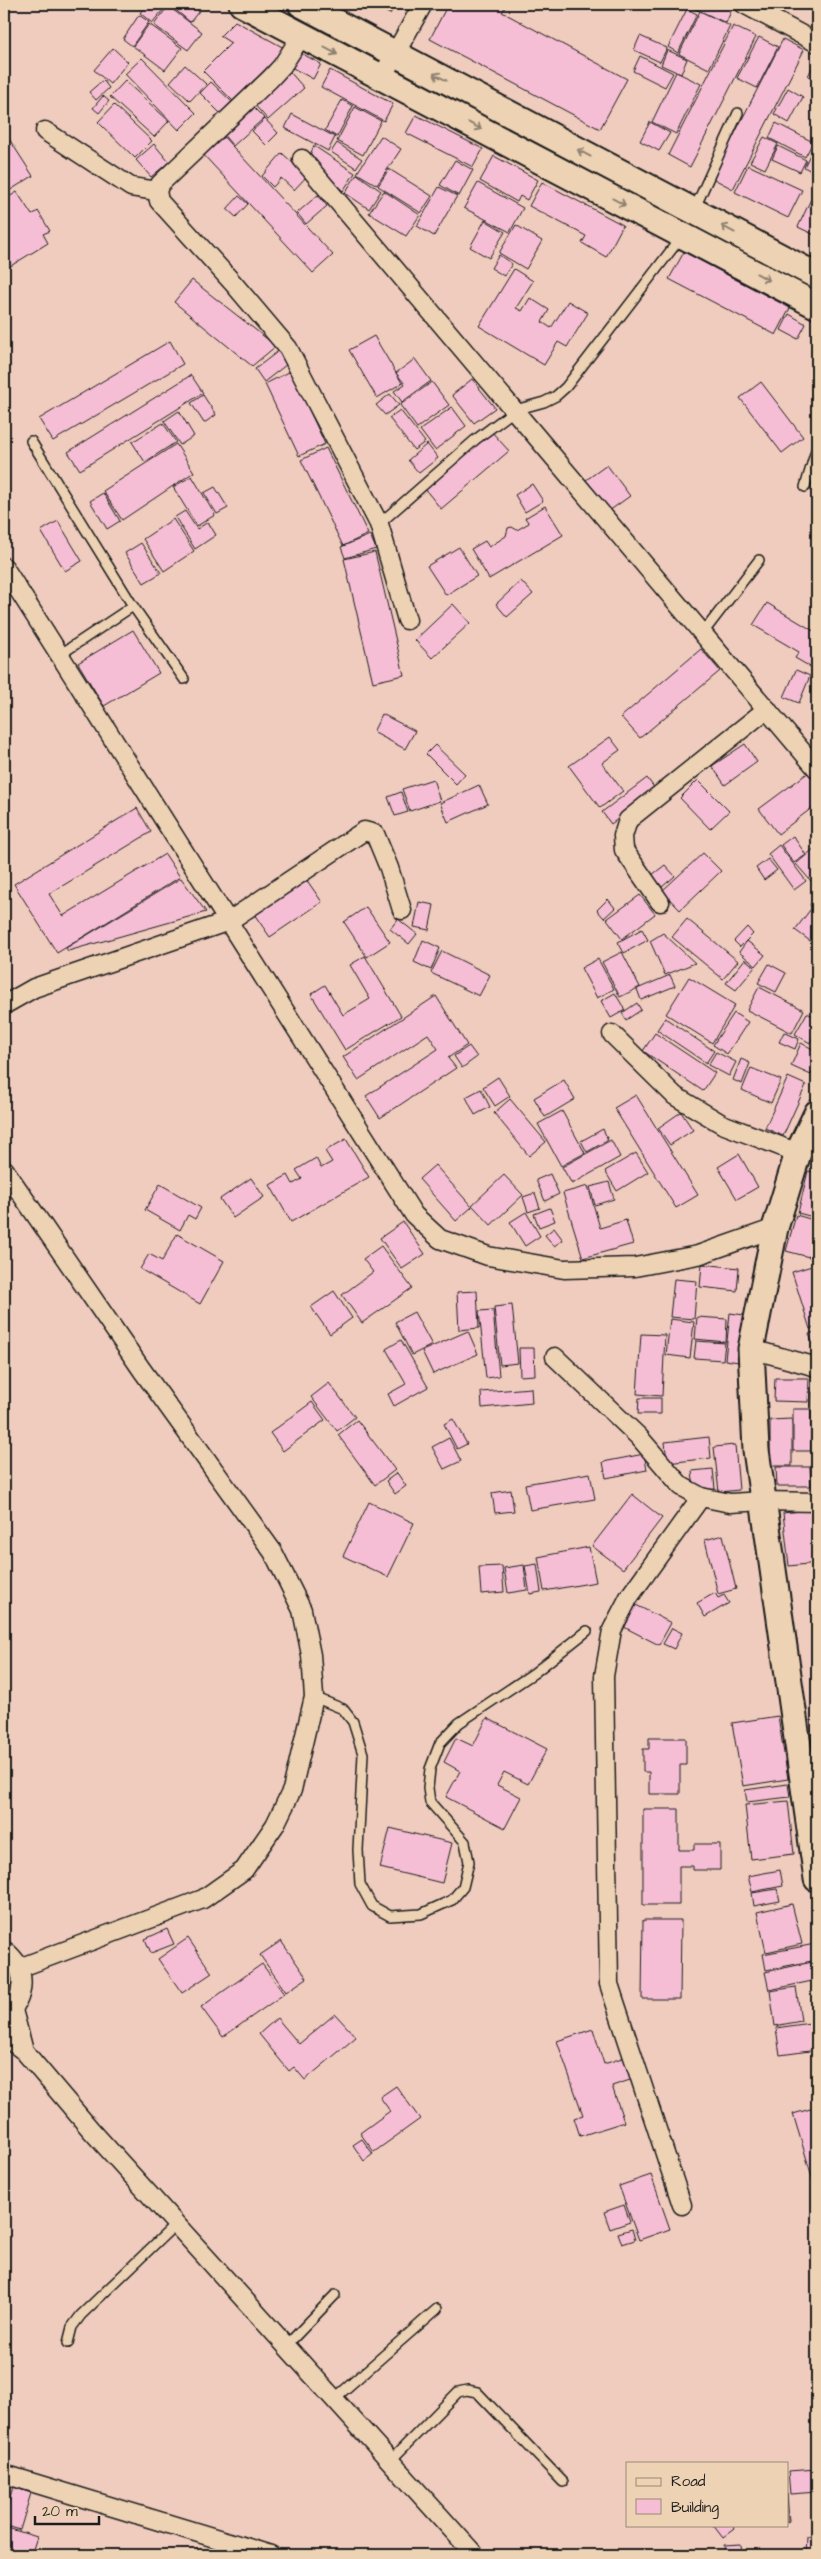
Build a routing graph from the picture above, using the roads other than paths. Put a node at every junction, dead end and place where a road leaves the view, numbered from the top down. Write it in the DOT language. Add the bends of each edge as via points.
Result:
graph roads {
  1 [pos="242,4"];
  2 [pos="301,4"];
  3 [pos="423,4"];
  4 [pos="744,4"];
  5 [pos="302,35"];
  6 [pos="817,43"];
  7 [pos="396,54"];
  8 [pos="382,77"];
  9 [pos="738,113"];
  10 [pos="45,131"];
  11 [pos="302,159"];
  12 [pos="157,192"];
  13 [pos="688,223"];
  14 [pos="817,276"];
  15 [pos="817,306"];
  16 [pos="515,410"];
  17 [pos="31,441"];
  18 [pos="817,447"];
  19 [pos="805,488"];
  20 [pos="379,524"];
  21 [pos="759,560"];
  22 [pos="4,566"];
  23 [pos="133,606"];
  24 [pos="407,620"];
  25 [pos="703,633"];
  26 [pos="61,654"];
  27 [pos="184,680"];
  28 [pos="767,709"];
  29 [pos="817,769"];
  30 [pos="660,902"];
  31 [pos="402,910"];
  32 [pos="229,921"];
  33 [pos="4,1006"];
  34 [pos="612,1034"];
  35 [pos="817,1114"];
  36 [pos="798,1153"];
  37 [pos="4,1169"];
  38 [pos="776,1228"];
  39 [pos="751,1349"];
  40 [pos="555,1357"];
  41 [pos="817,1367"];
  42 [pos="701,1497"];
  43 [pos="762,1501"];
  44 [pos="817,1502"];
  45 [pos="587,1631"];
  46 [pos="314,1697"];
  47 [pos="817,1879"];
  48 [pos="4,1950"];
  49 [pos="20,1968"];
  50 [pos="8,2014"];
  51 [pos="4,2036"];
  52 [pos="24,2051"];
  53 [pos="682,2205"];
  54 [pos="176,2224"];
  55 [pos="335,2295"];
  56 [pos="437,2309"];
  57 [pos="68,2343"];
  58 [pos="286,2346"];
  59 [pos="334,2399"];
  60 [pos="390,2461"];
  61 [pos="4,2474"];
  62 [pos="563,2482"];
  63 [pos="271,2555"];
  64 [pos="476,2555"];
  1 -- 5 [label="main road"];
  2 -- 7 [label="main road"];
  3 -- 7 [label="street"];
  4 -- 6 [label="street"];
  5 -- 8 [label="main road, one-way"];
  5 -- 12 [label="street" via="270,79 160,184"];
  7 -- 8 [label="street"];
  13 -- 7 [label="main road, one-way"];
  8 -- 13 [label="main road, one-way"];
  9 -- 13 [label="lane"];
  10 -- 12 [label="street" via="130,187"];
  11 -- 16 [label="street"];
  12 -- 20 [label="street" via="159,201 288,348"];
  14 -- 13 [label="main road, one-way"];
  13 -- 15 [label="main road, one-way"];
  13 -- 16 [label="lane" via="566,387 544,402"];
  16 -- 20 [label="lane" via="475,440"];
  16 -- 25 [label="street"];
  17 -- 23 [label="lane"];
  18 -- 19 [label="lane"];
  20 -- 24 [label="street"];
  21 -- 25 [label="lane"];
  22 -- 26 [label="street"];
  23 -- 26 [label="lane"];
  23 -- 27 [label="lane"];
  25 -- 28 [label="street"];
  26 -- 32 [label="street"];
  28 -- 29 [label="street"];
  28 -- 30 [label="street" via="628,820 623,836 624,850"];
  31 -- 32 [label="street" via="375,834 364,831"];
  32 -- 33 [label="street" via="34,988"];
  32 -- 38 [label="street" via="414,1215 440,1239 488,1256 573,1269 635,1267 698,1255"];
  34 -- 36 [label="street" via="676,1096 722,1124"];
  35 -- 36 [label="main road"];
  36 -- 38 [label="main road"];
  37 -- 46 [label="street" via="142,1370 274,1552 302,1610 311,1655"];
  38 -- 39 [label="main road"];
  39 -- 41 [label="street"];
  39 -- 43 [label="main road"];
  40 -- 42 [label="street" via="639,1437 681,1486"];
  42 -- 43 [label="street" via="730,1503"];
  42 -- 53 [label="street" via="629,1597 612,1630 604,1676 609,1984"];
  43 -- 44 [label="street"];
  43 -- 47 [label="main road"];
  45 -- 46 [label="lane" via="534,1673 460,1723 440,1743 430,1769 430,1802 465,1842 469,1862 463,1886 452,1900 421,1914 390,1916 372,1906 360,1884 358,1850 362,1754 353,1722 343,1709"];
  46 -- 49 [label="street" via="292,1790 275,1824 244,1870 204,1899"];
  48 -- 49 [label="street"];
  49 -- 50 [label="street" via="23,1982 20,1997"];
  50 -- 52 [label="street"];
  51 -- 52 [label="street"];
  52 -- 54 [label="street"];
  54 -- 57 [label="lane" via="81,2315 72,2327"];
  54 -- 58 [label="street"];
  55 -- 58 [label="lane"];
  56 -- 59 [label="lane"];
  58 -- 59 [label="street"];
  59 -- 60 [label="street"];
  60 -- 62 [label="lane" via="458,2392 467,2390 477,2392"];
  60 -- 64 [label="street"];
  61 -- 63 [label="street"];
}
